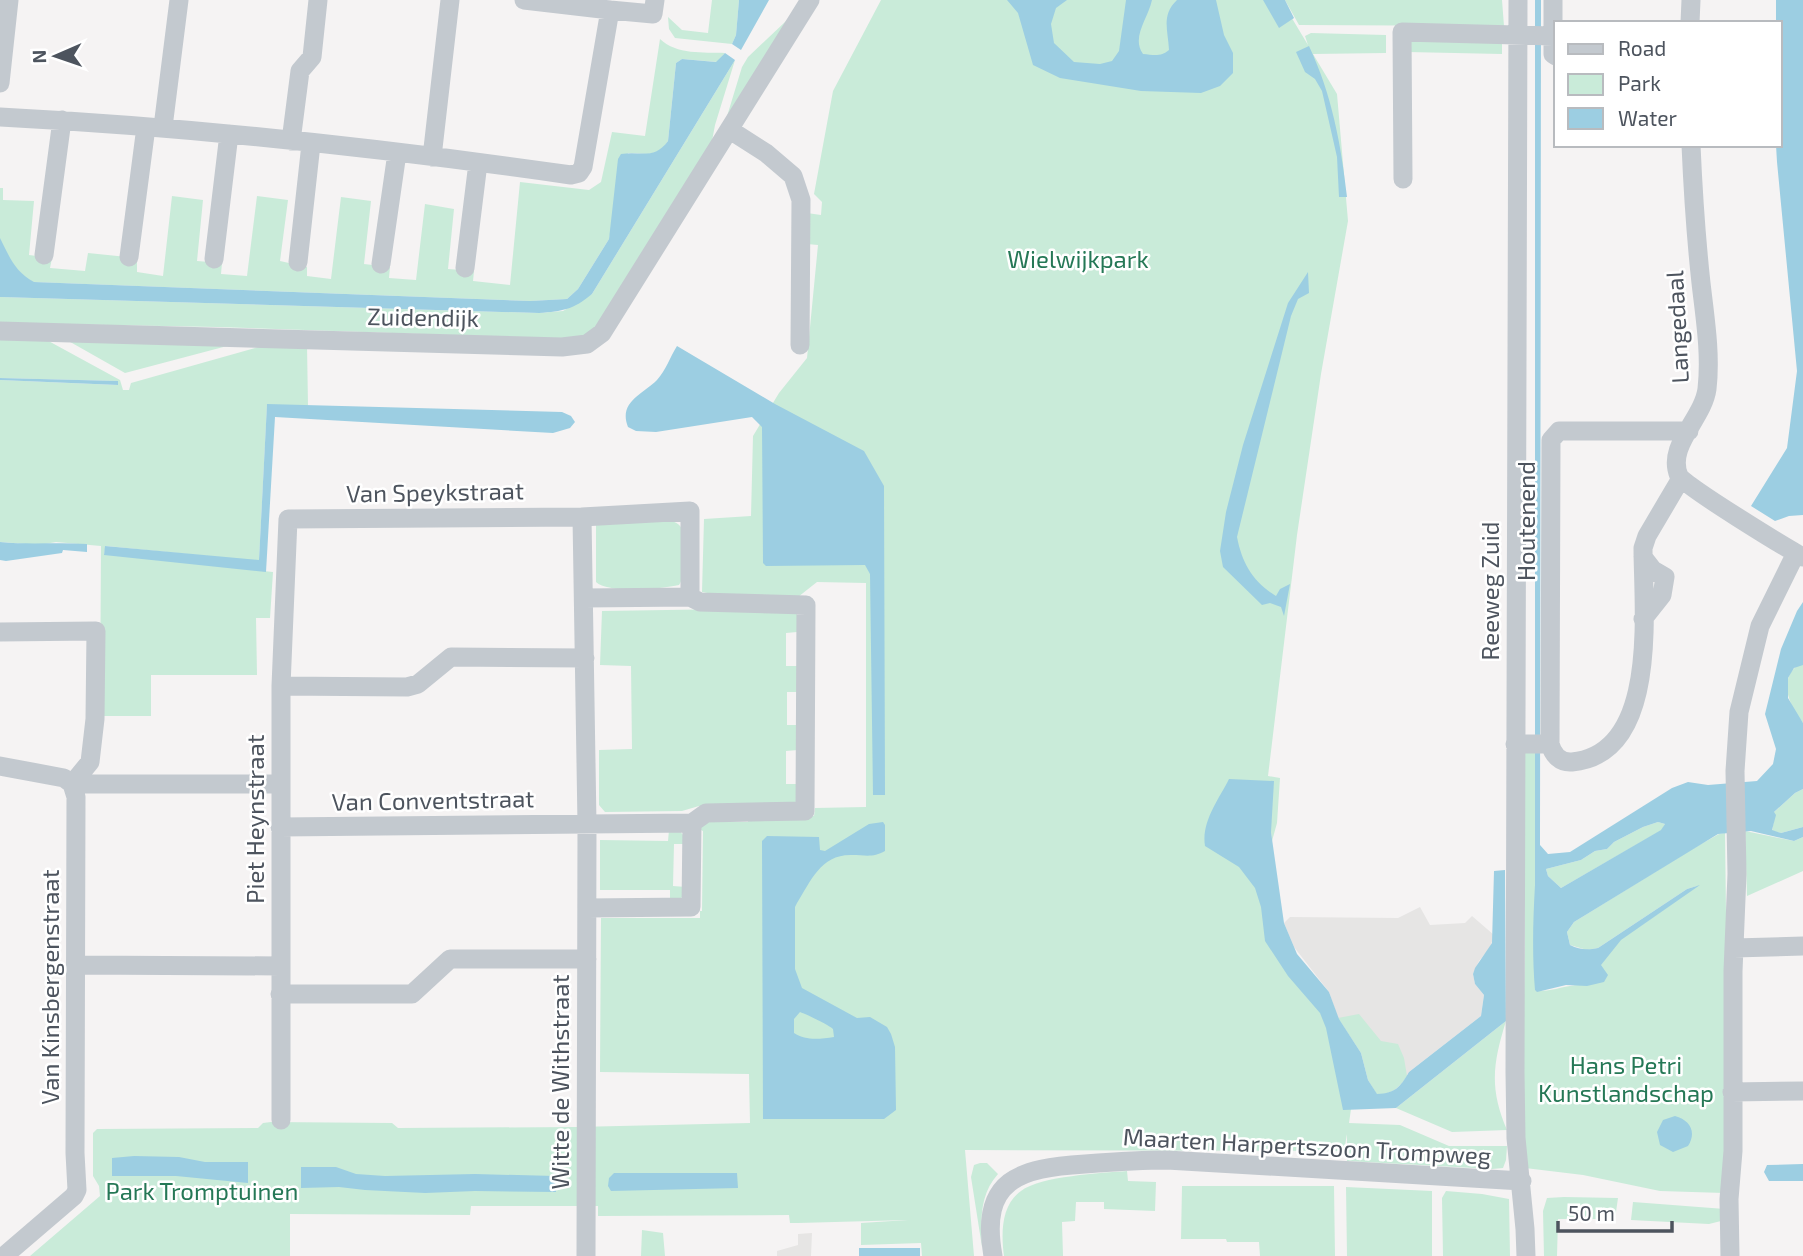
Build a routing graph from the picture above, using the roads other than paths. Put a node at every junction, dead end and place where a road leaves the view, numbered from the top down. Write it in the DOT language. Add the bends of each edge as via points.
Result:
graph roads {
  1 [pos="9,0"];
  2 [pos="179,0"];
  3 [pos="318,0"];
  4 [pos="450,0"];
  5 [pos="524,0"];
  6 [pos="655,0"];
  7 [pos="810,0"];
  8 [pos="1518,0"];
  9 [pos="1553,0"];
  10 [pos="1691,0"];
  11 [pos="581,4"];
  12 [pos="610,10"];
  13 [pos="1690,21"];
  14 [pos="1536,35"];
  15 [pos="1554,55"];
  16 [pos="0,83"];
  17 [pos="0,117"];
  18 [pos="61,120"];
  19 [pos="155,127"];
  20 [pos="730,130"];
  21 [pos="229,134"];
  22 [pos="291,141"];
  23 [pos="312,144"];
  24 [pos="1691,147"];
  25 [pos="397,153"];
  26 [pos="432,157"];
  27 [pos="478,163"];
  28 [pos="1403,179"];
  29 [pos="44,255"];
  30 [pos="130,257"];
  31 [pos="214,259"];
  32 [pos="298,262"];
  33 [pos="381,264"];
  34 [pos="465,268"];
  35 [pos="0,331"];
  36 [pos="800,345"];
  37 [pos="1689,431"];
  38 [pos="1680,480"];
  39 [pos="582,517"];
  40 [pos="288,519"];
  41 [pos="1799,555"];
  42 [pos="690,597"];
  43 [pos="584,598"];
  44 [pos="0,632"];
  45 [pos="585,658"];
  46 [pos="281,686"];
  47 [pos="1521,744"];
  48 [pos="1550,744"];
  49 [pos="0,766"];
  50 [pos="72,784"];
  51 [pos="281,784"];
  52 [pos="692,822"];
  53 [pos="587,824"];
  54 [pos="280,827"];
  55 [pos="587,908"];
  56 [pos="1803,946"];
  57 [pos="1734,948"];
  58 [pos="587,959"];
  59 [pos="76,965"];
  60 [pos="281,965"];
  61 [pos="280,994"];
  62 [pos="1803,1091"];
  63 [pos="1732,1093"];
  64 [pos="281,1120"];
  65 [pos="1521,1181"];
  66 [pos="4,1256"];
  67 [pos="586,1256"];
  68 [pos="993,1256"];
  69 [pos="1526,1256"];
  70 [pos="1730,1256"];
  1 -- 16 [label="street"];
  2 -- 19 [label="street"];
  3 -- 22 [label="street" via="312,57 300,71"];
  4 -- 26 [label="street"];
  5 -- 11 [label="street"];
  6 -- 12 [label="street" via="653,14"];
  7 -- 20 [label="street, Zuidendijk"];
  8 -- 14 [label="street, Reeweg Zuid"];
  9 -- 14 [label="street"];
  10 -- 13 [label="street"];
  11 -- 12 [label="street"];
  12 -- 27 [label="street" via="579,173"];
  14 -- 15 [label="street"];
  14 -- 28 [label="street" via="1402,32"];
  14 -- 47 [label="street, Reeweg Zuid"];
  17 -- 18 [label="street"];
  18 -- 19 [label="street"];
  18 -- 29 [label="street"];
  19 -- 21 [label="street"];
  19 -- 30 [label="street"];
  20 -- 35 [label="street, Zuidendijk" via="602,333 587,344 552,347"];
  20 -- 36 [label="street" via="793,176 802,200"];
  21 -- 22 [label="street"];
  21 -- 31 [label="street"];
  22 -- 23 [label="street"];
  23 -- 25 [label="street"];
  23 -- 32 [label="street"];
  24 -- 37 [label="street, Langedaal" via="1708,376 1707,393"];
  25 -- 26 [label="street"];
  25 -- 33 [label="street"];
  26 -- 27 [label="street"];
  27 -- 34 [label="street"];
  37 -- 38 [label="street, Langedaal" via="1676,459"];
  37 -- 48 [label="street, Houtenend" via="1559,431 1551,440"];
  38 -- 41 [label="street"];
  38 -- 48 [label="street" via="1643,548 1640,685 1632,714 1622,733 1591,757 1559,760"];
  39 -- 40 [label="street, Van Speykstraat"];
  39 -- 42 [label="street" via="690,511"];
  39 -- 43 [label="street, Witte de Withstraat"];
  40 -- 46 [label="street, Piet Heynstraat"];
  41 -- 57 [label="street" via="1760,626 1739,712"];
  42 -- 43 [label="street"];
  42 -- 52 [label="street" via="700,602 806,605 805,811 706,813"];
  43 -- 45 [label="street, Witte de Withstraat"];
  44 -- 50 [label="street" via="96,631 90,762"];
  45 -- 46 [label="street" via="451,657 418,684 407,687"];
  45 -- 53 [label="street, Witte de Withstraat"];
  46 -- 51 [label="street, Piet Heynstraat"];
  47 -- 48 [label="street"];
  47 -- 65 [label="street, Reeweg Zuid" via="1515,1085"];
  49 -- 50 [label="street" via="64,778"];
  50 -- 51 [label="street"];
  50 -- 59 [label="street, Van Kinsbergenstraat" via="76,797"];
  51 -- 54 [label="street, Piet Heynstraat"];
  52 -- 53 [label="street"];
  52 -- 55 [label="street" via="691,907"];
  53 -- 54 [label="street, Van Conventstraat"];
  53 -- 55 [label="street, Witte de Withstraat"];
  54 -- 60 [label="street, Piet Heynstraat"];
  55 -- 58 [label="street, Witte de Withstraat"];
  56 -- 57 [label="street"];
  57 -- 63 [label="street"];
  58 -- 61 [label="street" via="450,959 412,994"];
  58 -- 67 [label="street, Witte de Withstraat"];
  59 -- 60 [label="street"];
  59 -- 66 [label="street, Van Kinsbergenstraat" via="77,1190 59,1211"];
  60 -- 61 [label="street, Piet Heynstraat"];
  61 -- 64 [label="street, Piet Heynstraat"];
  62 -- 63 [label="street"];
  63 -- 70 [label="street"];
  65 -- 68 [label="street, Maarten Harpertszoon Trompweg" via="1138,1160 1033,1170 1010,1181 992,1210"];
  65 -- 69 [label="street, Reeweg Zuid"];
}
